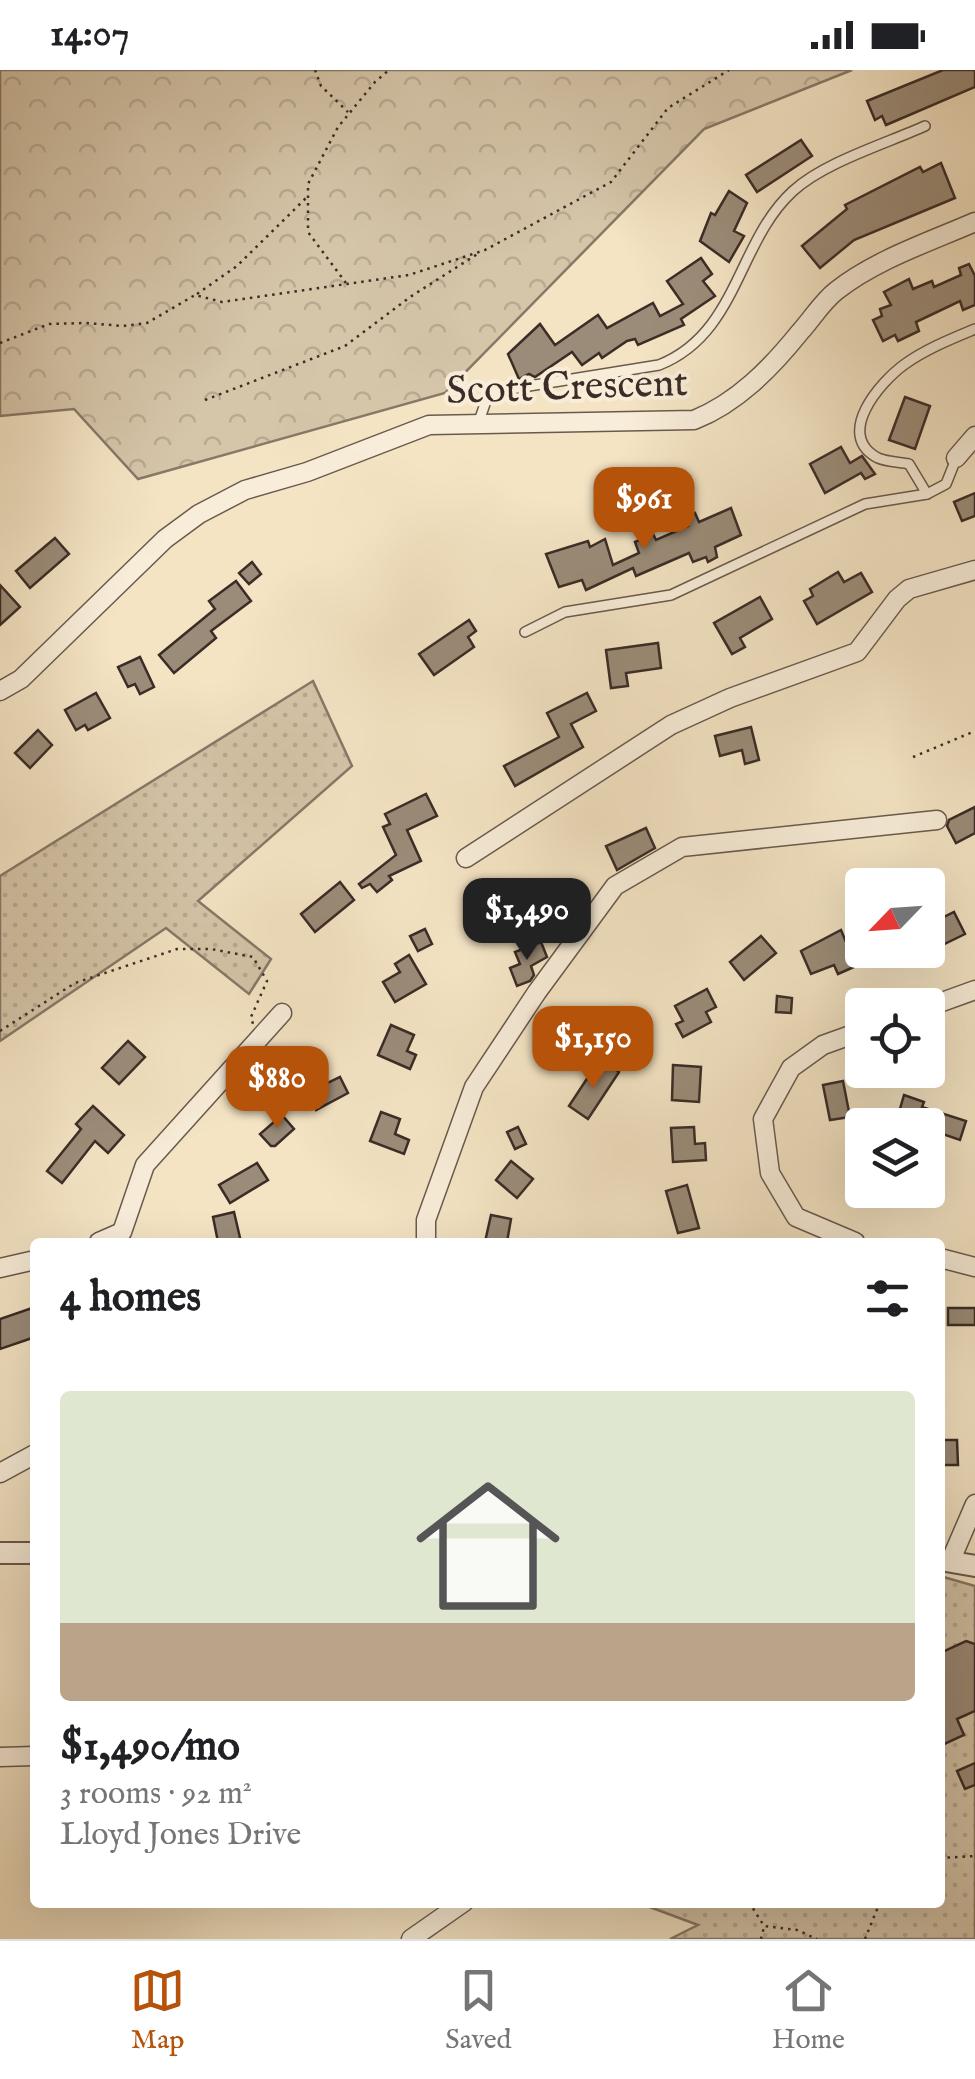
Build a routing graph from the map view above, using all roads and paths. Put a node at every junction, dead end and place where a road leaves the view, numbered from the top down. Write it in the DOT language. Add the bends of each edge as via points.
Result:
graph roads {
  1 [pos="315,70"];
  2 [pos="389,70"];
  3 [pos="729,70"];
  4 [pos="349,112"];
  5 [pos="925,126"];
  6 [pos="308,196"];
  7 [pos="975,222"];
  8 [pos="485,250"];
  9 [pos="347,284"];
  10 [pos="195,295"];
  11 [pos="975,330"];
  12 [pos="0,344"];
  13 [pos="205,400"];
  14 [pos="478,424"];
  15 [pos="975,436"];
  16 [pos="956,458"];
  17 [pos="928,494"];
  18 [pos="975,570"];
  19 [pos="526,632"];
  20 [pos="0,690"];
  21 [pos="975,731"];
  22 [pos="913,757"];
  23 [pos="936,820"];
  24 [pos="466,858"];
  25 [pos="975,990"];
  26 [pos="945,1001"];
  27 [pos="282,1012"];
  28 [pos="0,1032"];
  29 [pos="845,1037"];
  30 [pos="258,1039"];
  31 [pos="125,1237"];
  32 [pos="426,1238"];
  33 [pos="846,1238"];
  34 [pos="945,1259"];
  35 [pos="30,1261"];
  36 [pos="975,1267"];
  37 [pos="0,1268"];
  38 [pos="30,1457"];
  39 [pos="0,1473"];
  40 [pos="975,1504"];
  41 [pos="0,1553"];
  42 [pos="30,1553"];
  43 [pos="945,1561"];
  44 [pos="975,1566"];
  45 [pos="30,1756"];
  46 [pos="0,1757"];
  47 [pos="975,1856"];
  48 [pos="945,1858"];
  49 [pos="456,1908"];
  50 [pos="753,1908"];
  51 [pos="878,1908"];
  52 [pos="764,1926"];
  53 [pos="412,1939"];
  54 [pos="760,1939"];
  55 [pos="817,1939"];
  56 [pos="865,1939"];
  1 -- 4 [label="path" via="321,86"];
  2 -- 4 [label="path"];
  3 -- 8 [label="path" via="668,108 611,182"];
  4 -- 6 [label="path" via="308,184"];
  5 -- 14 [label="lane" via="815,174 792,192 766,223 706,333 684,355 660,365 498,392 486,401"];
  6 -- 9 [label="path" via="308,232"];
  6 -- 10 [label="path" via="237,266"];
  7 -- 14 [label="street, Scott Crescent" via="833,293 722,409 666,422"];
  8 -- 9 [label="path" via="409,276"];
  8 -- 13 [label="path" via="345,346"];
  9 -- 10 [label="path" via="222,302"];
  10 -- 12 [label="path" via="147,323 49,324"];
  11 -- 17 [label="lane" via="902,366 861,412 858,430 867,448 878,458 909,464"];
  14 -- 20 [label="street, Scott Crescent" via="429,424 245,490 199,514 165,538 21,679"];
  15 -- 16 [label="street"];
  16 -- 17 [label="lane" via="946,484"];
  17 -- 19 [label="lane" via="865,504 671,595 565,612"];
  18 -- 24 [label="street" via="908,589 858,652 671,725"];
  21 -- 22 [label="path"];
  23 -- 32 [label="street" via="682,846 614,886 474,1087 426,1220"];
  25 -- 26 [label="street"];
  27 -- 30 [label="street"];
  28 -- 30 [label="path" via="76,983 176,949 211,949 253,957 266,981 251,1017"];
  29 -- 33 [label="street" via="791,1068 764,1119 770,1172 796,1217"];
  30 -- 31 [label="street" via="144,1165"];
  34 -- 36 [label="street"];
  35 -- 37 [label="street"];
  38 -- 39 [label="street"];
  40 -- 43 [label="street"];
  41 -- 42 [label="street"];
  43 -- 44 [label="street"];
  45 -- 46 [label="street"];
  47 -- 48 [label="path"];
  49 -- 53 [label="street"];
  50 -- 52 [label="path"];
  51 -- 56 [label="path"];
  52 -- 54 [label="path"];
  52 -- 55 [label="path"];
}
